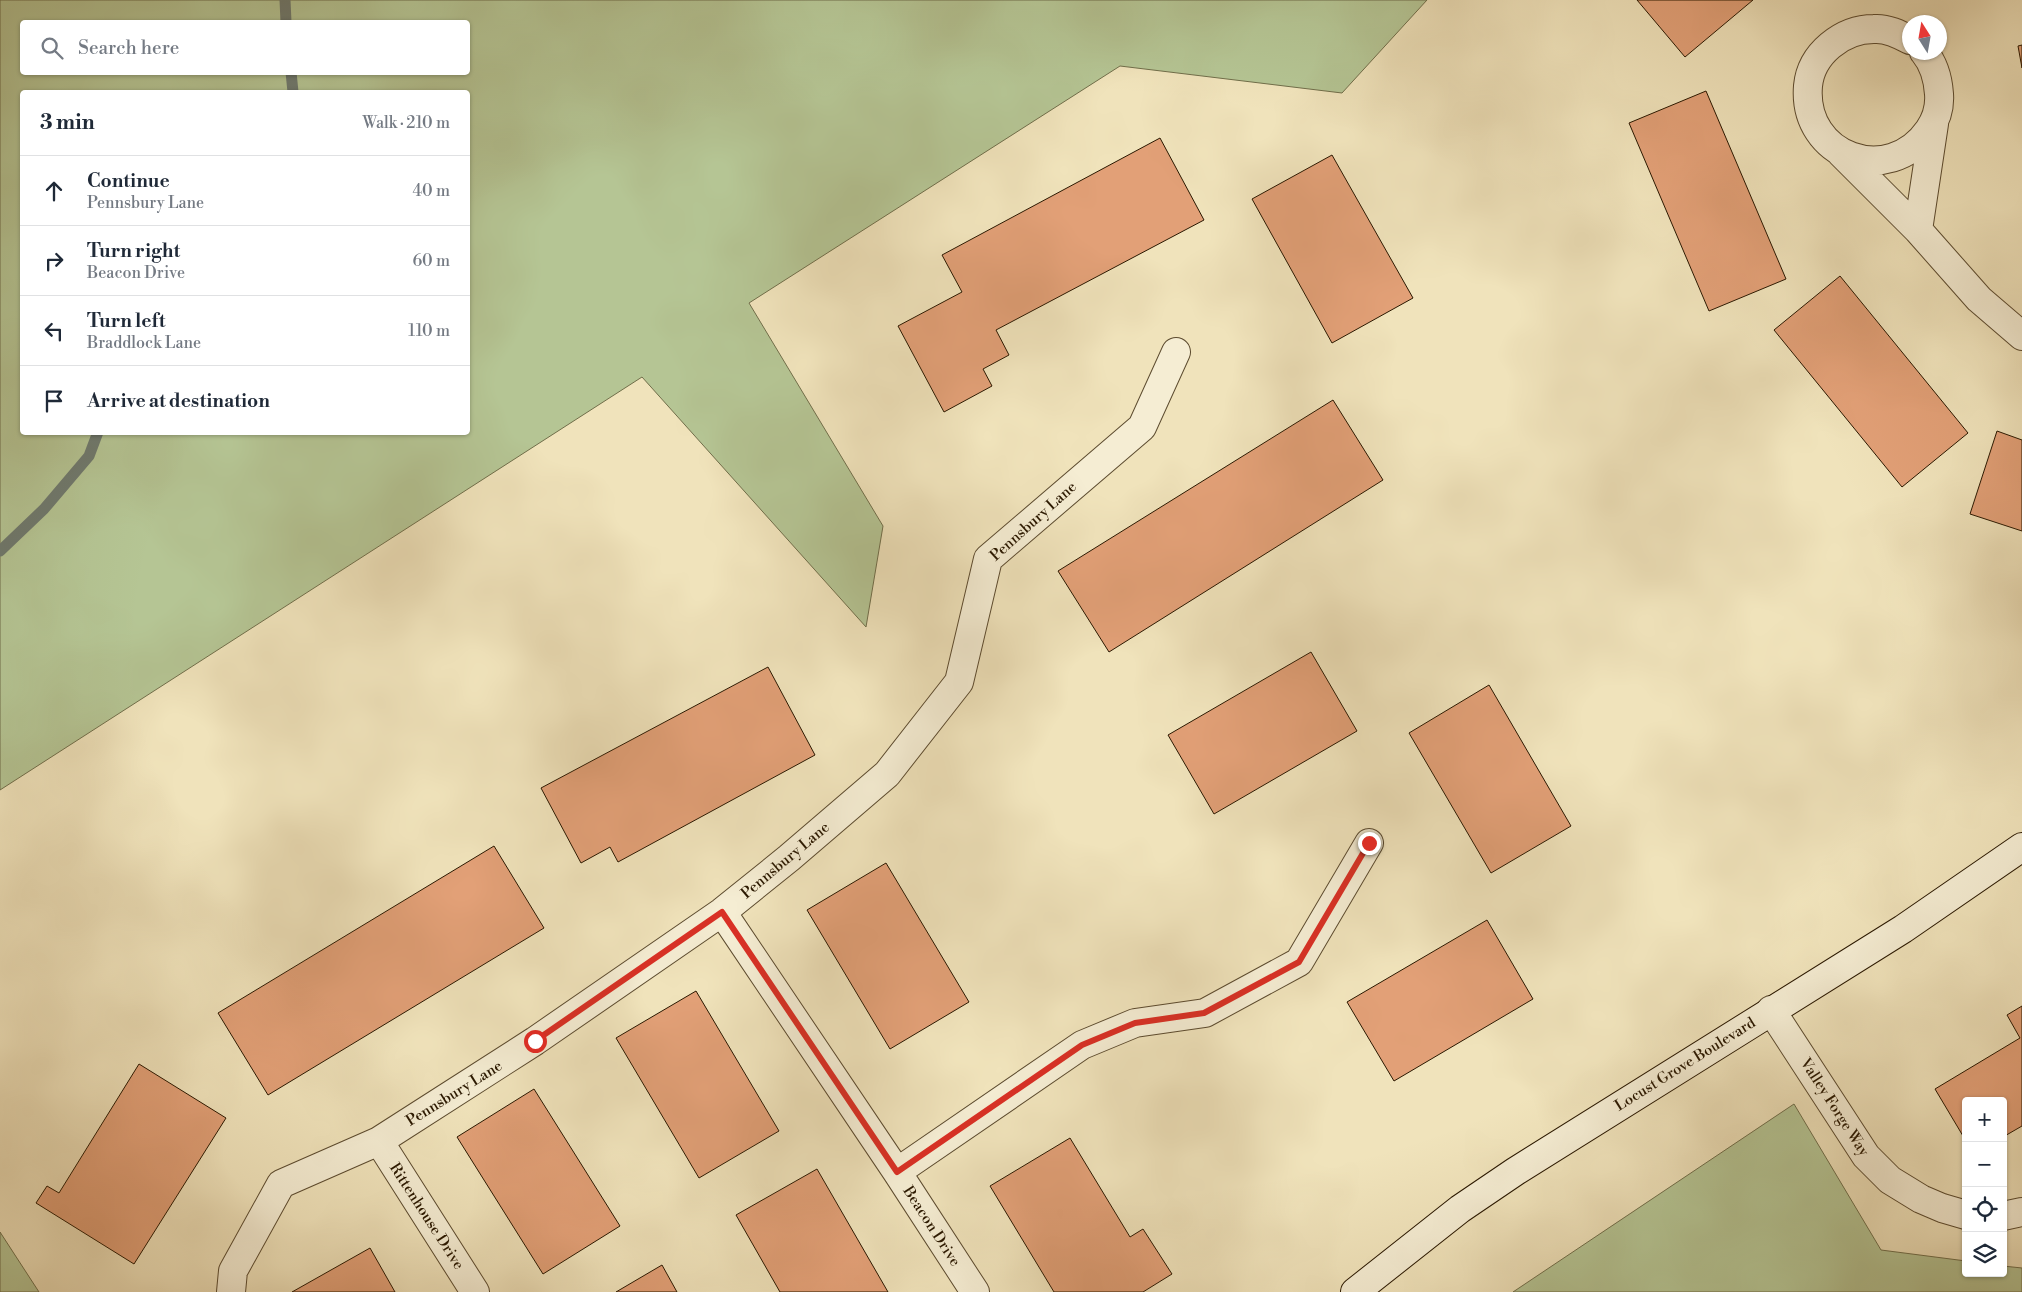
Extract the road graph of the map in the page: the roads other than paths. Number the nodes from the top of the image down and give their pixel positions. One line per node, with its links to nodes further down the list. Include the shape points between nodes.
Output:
1 (1902, 35): 4 (street, via 1874,28 1852,32 1834,42 1818,58 1809,78 1807,100 1812,121 1824,139)
2 (1930, 60): 3 (street, via 1938,80 1940,101)
3 (1934, 122): 4 (street, via 1922,140 1904,153 1884,160 1862,160); 5 (street)
4 (1838, 150): 5 (street)
5 (1918, 230): 6 (street, via 1978,299)
6 (2022, 336)
7 (1176, 352): 10 (street, Pennsbury Lane, via 1142,427 988,559 959,682 887,774)
8 (1369, 843): 13 (street, via 1299,962 1204,1013 1135,1023 1082,1045)
9 (2022, 847): 11 (street, Locust Grove Boulevard, via 1903,929)
10 (722, 912): 12 (street, Pennsbury Lane, via 535,1041); 13 (street, Beacon Drive)
11 (1771, 1010): 15 (street, Valley Forge Way, via 1866,1156 1890,1180 1920,1199); 20 (street, Locust Grove Boulevard, via 1516,1171 1460,1209)
12 (378, 1141): 17 (street, Pennsbury Lane, via 281,1184 233,1271); 18 (street, Rittenhouse Drive)
13 (897, 1172): 19 (street, Beacon Drive)
14 (2022, 1212): 16 (street)
15 (1962, 1213)
16 (2007, 1215)
17 (231, 1292)
18 (475, 1292)
19 (975, 1292)
20 (1355, 1292)

